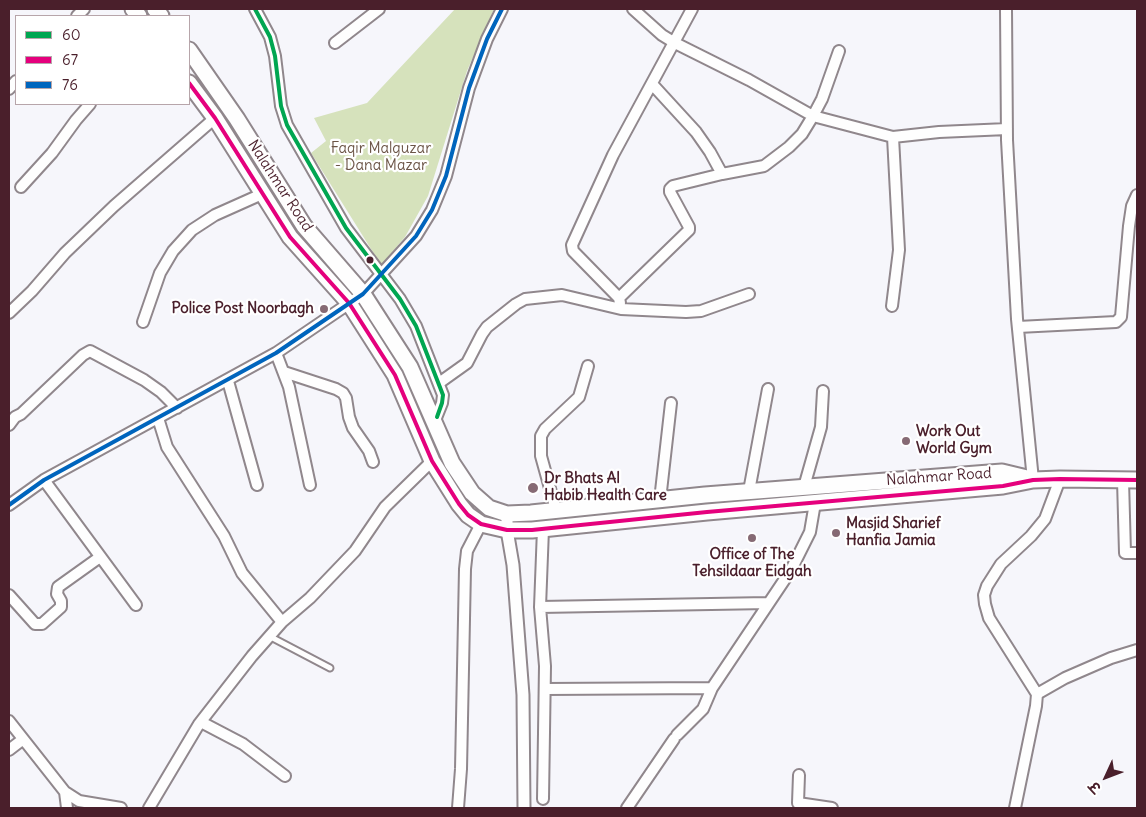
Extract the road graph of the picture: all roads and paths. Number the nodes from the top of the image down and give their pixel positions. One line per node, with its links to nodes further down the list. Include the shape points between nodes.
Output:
1 (254, 9): 22 (street, via 270,37 287,125 346,228)
2 (502, 9): 22 (street, via 487,38 469,88 446,176 432,210 416,236)
3 (633, 9): 8 (street)
4 (692, 9): 8 (street)
5 (1006, 9): 16 (street)
6 (373, 11): 7 (street)
7 (335, 43)
8 (675, 43): 12 (street); 14 (street)
9 (839, 51): 14 (street)
10 (191, 58): 23 (main road, Nalahmar Road, via 236,119 304,226)
11 (190, 84): 15 (main road, Nalahmar Road)
12 (652, 84): 18 (street, via 696,132); 25 (street, via 606,168 572,245 573,251)
13 (89, 105): 19 (street)
14 (814, 116): 17 (street); 18 (street, via 802,134 769,163)
15 (215, 118): 20 (main road, Nalahmar Road); 29 (street, via 114,206)
16 (1007, 129): 17 (street); 31 (street)
17 (893, 137): 27 (street, via 899,250)
18 (722, 174): 25 (street, via 670,189 689,230)
19 (21, 187)
20 (262, 194): 26 (main road, Nalahmar Road, via 290,237); 30 (street, via 192,230 173,251 160,274)
21 (1137, 195): 31 (street, via 1128,226 1121,317 1116,322)
22 (381, 275): 23 (street); 36 (street, via 416,326)
23 (363, 294): 26 (street); 43 (main road, Nalahmar Road, via 410,367)
24 (749, 294): 28 (street, via 701,312)
25 (619, 298): 28 (street)
26 (349, 303): 32 (street); 44 (main road, Nalahmar Road, via 394,375)
27 (892, 306)
28 (621, 309): 36 (street, via 562,295 525,299 487,327 467,363)
29 (9, 313)
30 (143, 322)
31 (1018, 327): 48 (street)
32 (276, 354): 34 (street); 35 (street)
33 (588, 366): 57 (street, via 579,397 541,436 541,456)
34 (284, 372): 45 (street, via 343,393 351,423); 51 (street)
35 (228, 381): 40 (street); 50 (street)
36 (439, 384): 43 (street, via 442,403)
37 (768, 388): 53 (street)
38 (824, 391): 52 (street, via 821,427)
39 (672, 403): 54 (street)
40 (177, 408): 41 (street, via 144,380 90,351 21,414); 42 (street)
41 (11, 418)
42 (158, 418): 47 (street); 68 (street, via 167,447 224,536 242,573)
43 (434, 423): 58 (main road, Nalahmar Road, via 452,463 472,493 489,508)
44 (432, 461): 59 (main road, Nalahmar Road, via 459,504); 68 (street, via 385,506 355,551)
45 (373, 462)
46 (1060, 478): 48 (main road); 49 (main road); 74 (street, via 1045,519 1001,564 984,595 989,618)
47 (44, 480): 56 (street); 63 (street)
48 (1033, 480): 52 (main road, Nalahmar Road, via 1002,472); 55 (main road, Nalahmar Road, via 1003,486)
49 (1130, 480): 62 (street, via 1125,553)
50 (257, 485)
51 (310, 485)
52 (804, 487): 53 (main road, Nalahmar Road)
53 (749, 491): 54 (main road, Nalahmar Road)
54 (660, 500): 57 (main road, Nalahmar Road)
55 (815, 503): 60 (main road, Nalahmar Road); 65 (street, via 810,532 791,570)
56 (9, 504)
57 (556, 510): 58 (main road, Nalahmar Road)
58 (508, 514): 61 (street)
59 (481, 524): 61 (main road, Nalahmar Road); 86 (street, via 467,551 465,570 462,768)
60 (543, 529): 61 (main road, Nalahmar Road); 67 (street)
61 (507, 530): 87 (street, via 523,695)
62 (1137, 553)
63 (100, 556): 64 (street, via 58,587 61,607 42,624 35,624); 66 (street)
64 (9, 595)
65 (768, 603): 67 (street); 72 (street)
66 (136, 604)
67 (540, 608): 73 (street)
68 (282, 622): 69 (street)
69 (269, 636): 71 (lane); 76 (street)
70 (1137, 650): 74 (street, via 1065,678)
71 (330, 668)
72 (712, 688): 73 (street); 88 (street, via 703,709 675,737)
73 (545, 689): 82 (street)
74 (1037, 694): 90 (street)
75 (9, 721): 77 (street)
76 (201, 722): 80 (street, via 243,744); 85 (street)
77 (22, 740): 78 (street); 81 (street)
78 (9, 750)
79 (799, 775): 89 (street, via 798,803)
80 (285, 776)
81 (66, 792): 83 (street); 84 (street, via 79,801)
82 (543, 799)
83 (67, 808)
84 (121, 808)
85 (149, 808)
86 (458, 808)
87 (524, 808)
88 (627, 808)
89 (832, 808)
90 (1015, 808)

